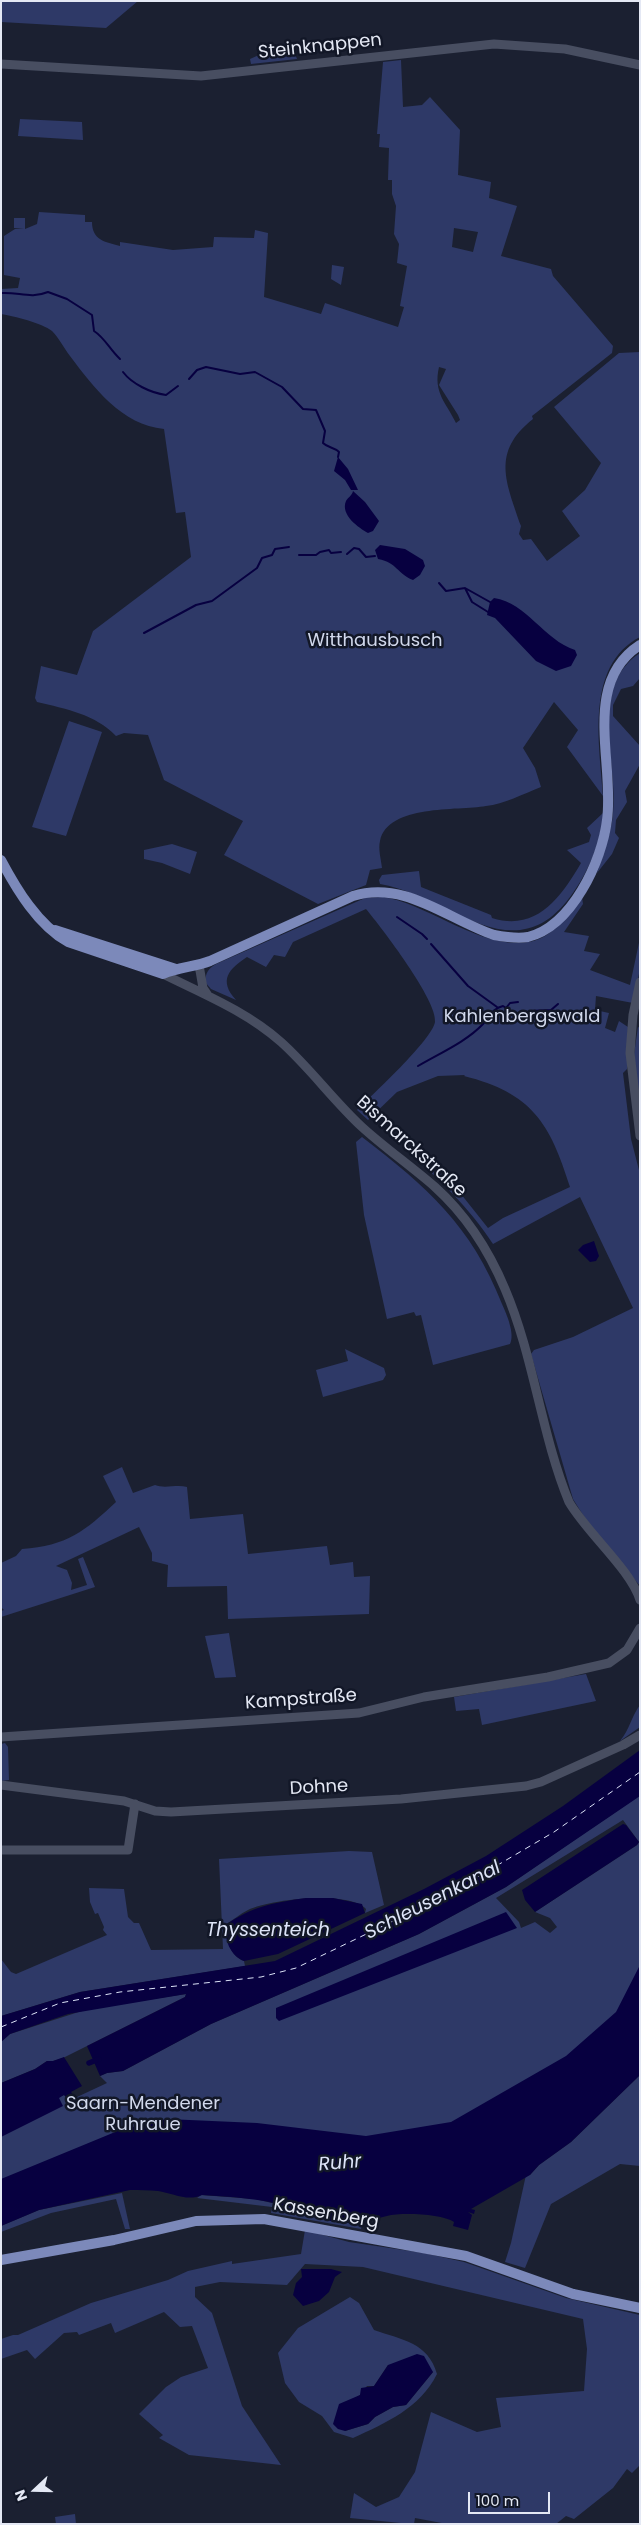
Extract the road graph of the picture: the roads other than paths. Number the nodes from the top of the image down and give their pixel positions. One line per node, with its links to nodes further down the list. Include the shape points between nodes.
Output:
1 (1, 64): 2 (street, Steinknappen, via 201,76 494,44 565,49)
2 (640, 65)
3 (640, 645): 6 (main road, via 624,658 607,696 604,727 608,819 603,842 580,892 552,925 526,937 494,935 400,893 375,891 353,896)
4 (1, 860): 5 (main road, via 23,897)
5 (51, 928): 7 (main road); 8 (main road, via 68,942)
6 (199, 965): 7 (main road); 10 (street, via 203,988)
7 (176, 969): 8 (main road)
8 (163, 974): 10 (street, Bismarckstraße)
9 (640, 982): 11 (street, via 630,1053)
10 (208, 994): 12 (street, Bismarckstraße, via 280,1042 362,1127 436,1188 461,1215 494,1266 513,1311 569,1502 581,1522 633,1584)
11 (640, 1136)
12 (640, 1600)
13 (640, 1628): 15 (street, Kampstraße, via 622,1655 598,1666 503,1685 424,1696 378,1709 341,1715)
14 (640, 1735): 17 (street, Dohne, via 541,1782 516,1787 400,1799 187,1812 155,1811)
15 (1, 1738)
16 (1, 1785): 17 (street, Dohne)
17 (135, 1804): 18 (street, via 128,1850)
18 (1, 1850)
19 (1, 2260): 20 (main road, Kassenberg, via 105,2242 196,2221 264,2219 458,2254 574,2294)
20 (640, 2308)

